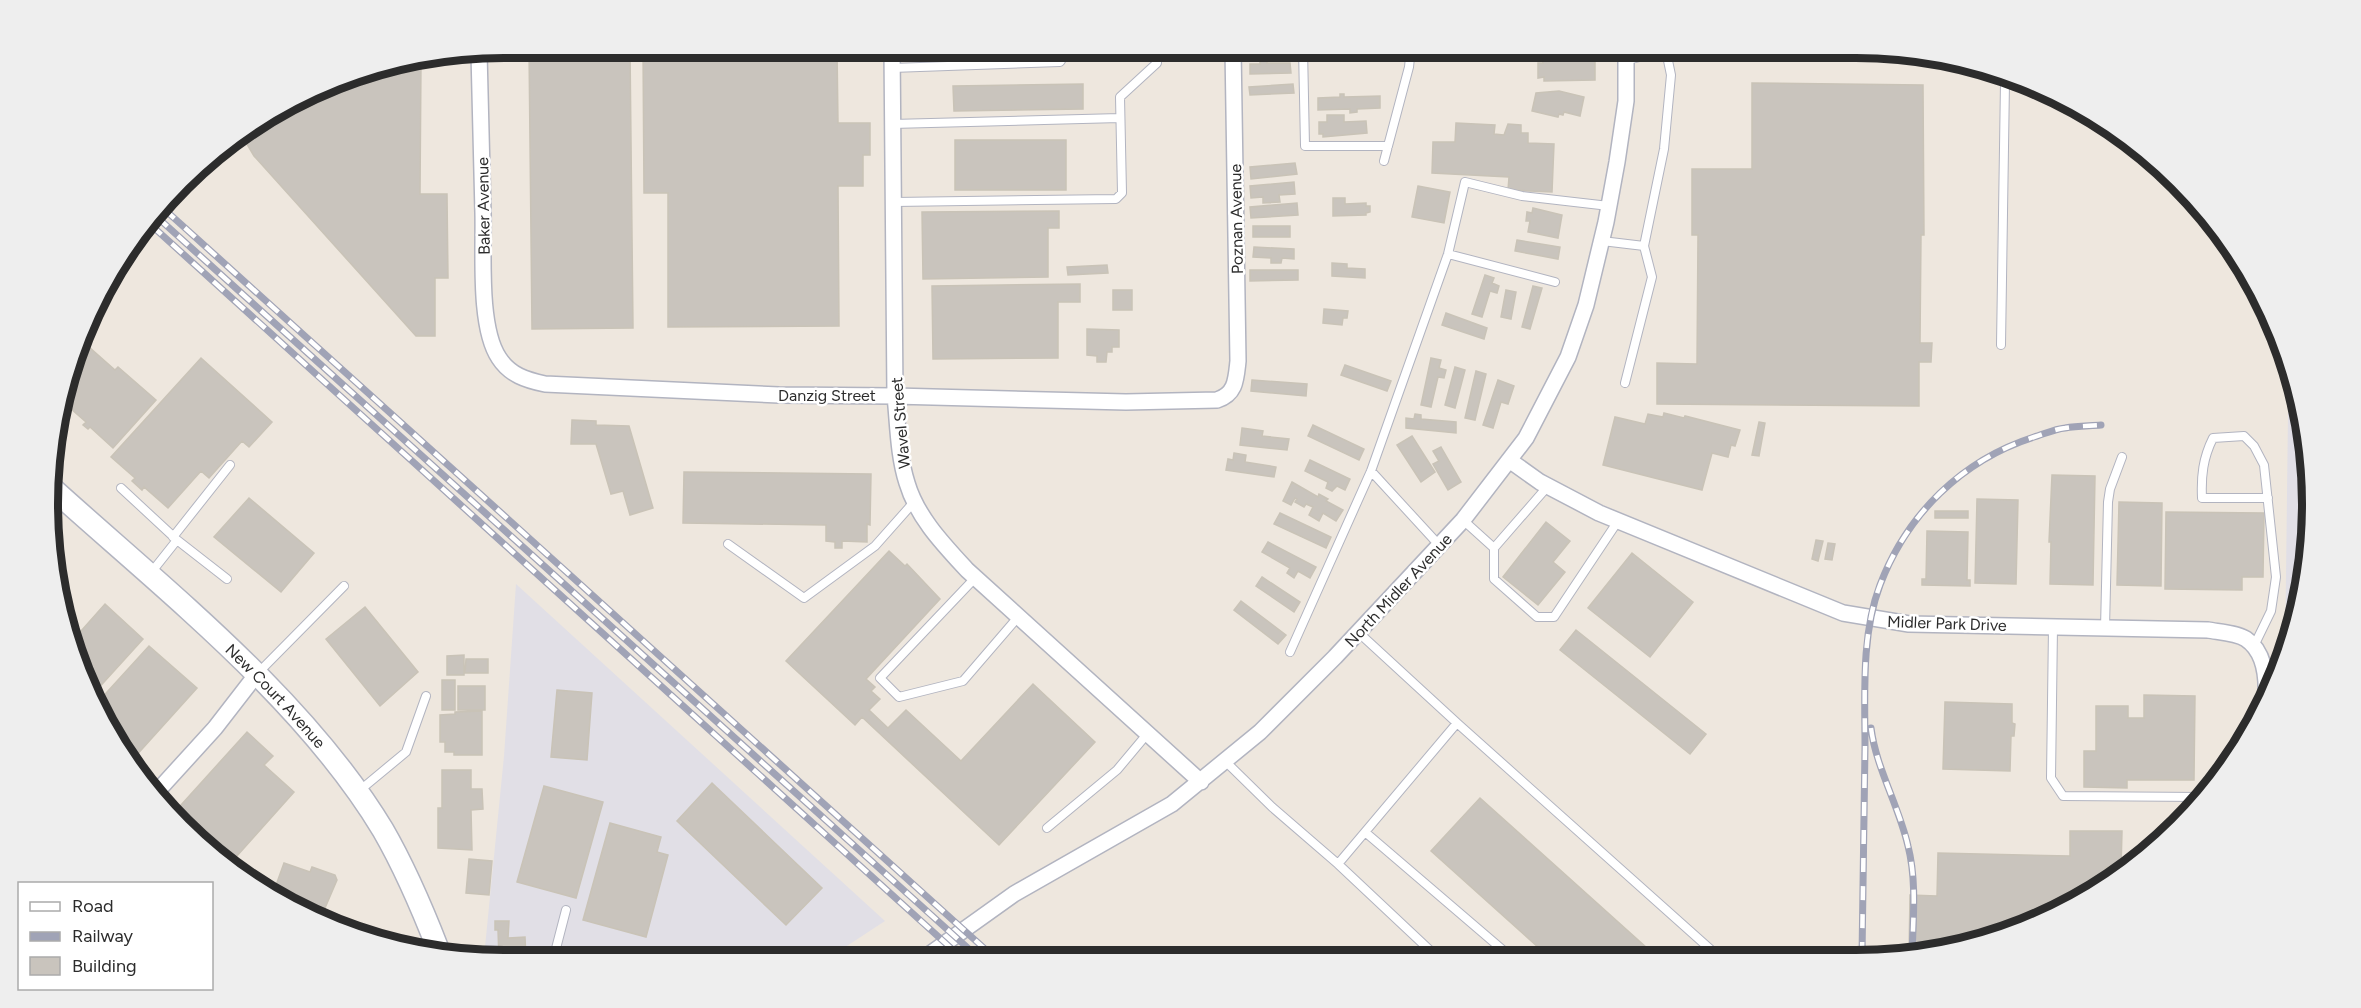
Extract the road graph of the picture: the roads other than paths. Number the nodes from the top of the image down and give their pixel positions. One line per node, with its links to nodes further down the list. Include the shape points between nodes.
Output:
1 (892, 58): 10 (street, Wavel Street)
2 (1063, 58): 10 (lane, via 1060,62)
3 (1157, 58): 12 (lane, via 1157,63 1120,97)
4 (1233, 58): 25 (street, Poznan Avenue, via 1238,361)
5 (1303, 58): 14 (lane, via 1305,146)
6 (1410, 58): 14 (lane)
7 (1626, 58): 17 (street, North Midler Avenue, via 1626,101)
8 (1667, 58): 19 (lane, via 1671,75 1664,149)
9 (479, 59): 23 (street, Baker Avenue, via 485,298 489,339)
10 (892, 68): 13 (street, Wavel Street)
11 (2006, 84): 22 (lane)
12 (1120, 118): 13 (lane); 16 (lane, via 1122,193 1116,200)
13 (892, 124): 16 (street, Wavel Street)
14 (1388, 146): 15 (lane)
15 (1384, 161)
16 (894, 202): 26 (street, Wavel Street)
17 (1609, 206): 18 (street, North Midler Avenue); 20 (lane, via 1522,196 1466,182)
18 (1602, 241): 19 (lane); 28 (street, North Midler Avenue, via 1568,357 1526,438)
19 (1644, 246): 24 (lane, via 1652,278)
20 (1448, 254): 21 (lane); 30 (lane)
21 (1554, 282)
22 (2001, 345)
23 (499, 358): 26 (street, Danzig Street, via 511,372 545,384)
24 (1625, 383)
25 (1232, 390): 26 (street, Danzig Street, via 1217,400 1126,402)
26 (895, 396): 35 (street, Wavel Street, via 899,443)
27 (2122, 458): 48 (lane, via 2108,501)
28 (1509, 460): 31 (street, Midler Park Drive); 36 (street, North Midler Avenue)
29 (230, 465): 38 (lane)
30 (1371, 471): 40 (lane); 51 (lane)
31 (1548, 486): 37 (street, Midler Park Drive); 41 (lane)
32 (121, 488): 38 (lane)
33 (58, 494): 42 (main road, New Court Avenue)
34 (2268, 498): 34 (lane, via 2264,465 2254,446 2244,436 2213,438 2200,475 2202,498); 50 (lane, via 2276,577 2271,611)
35 (914, 502): 39 (lane, via 875,546 804,598); 43 (street, Wavel Street, via 940,542)
36 (1463, 520): 40 (street, North Midler Avenue); 41 (lane)
37 (1618, 520): 41 (lane, via 1554,617 1537,617 1494,579); 47 (street, Midler Park Drive, via 1843,613 1910,624)
38 (175, 538): 42 (lane); 44 (lane)
39 (728, 544)
40 (1440, 545): 49 (street, North Midler Avenue)
41 (1494, 548)
42 (149, 575): 52 (main road, New Court Avenue)
43 (975, 578): 46 (street, Wavel Street); 46 (lane, via 880,678 899,697 963,681)
44 (227, 579)
45 (344, 585): 52 (lane)
46 (1018, 617): 56 (street, Wavel Street)
47 (2052, 627): 48 (street, Midler Park Drive); 61 (lane, via 2051,778 2063,796)
48 (2105, 628): 50 (street, Midler Park Drive, via 2208,630 2245,638)
49 (1358, 632): 55 (lane); 57 (street, North Midler Avenue, via 1260,732)
50 (2254, 646): 53 (street, via 2265,669)
51 (1290, 652)
52 (256, 675): 59 (street); 60 (main road, New Court Avenue, via 293,712)
53 (2265, 682)
54 (426, 696): 60 (lane, via 406,752)
55 (1457, 723): 63 (lane); 71 (lane)
56 (1148, 733): 58 (street, Wavel Street); 62 (lane, via 1118,770)
57 (1225, 761): 58 (street, North Midler Avenue); 64 (lane)
58 (1201, 782): 68 (street, North Midler Avenue, via 1172,804 1014,894)
59 (161, 788)
60 (358, 792): 66 (main road, New Court Avenue, via 414,889)
61 (2194, 796)
62 (1047, 828)
63 (1365, 832): 64 (lane); 70 (lane)
64 (1338, 864): 69 (lane)
65 (566, 910): 67 (lane)
66 (436, 944)
67 (556, 950)
68 (936, 950)
69 (1430, 950)
70 (1503, 950)
71 (1711, 950)

